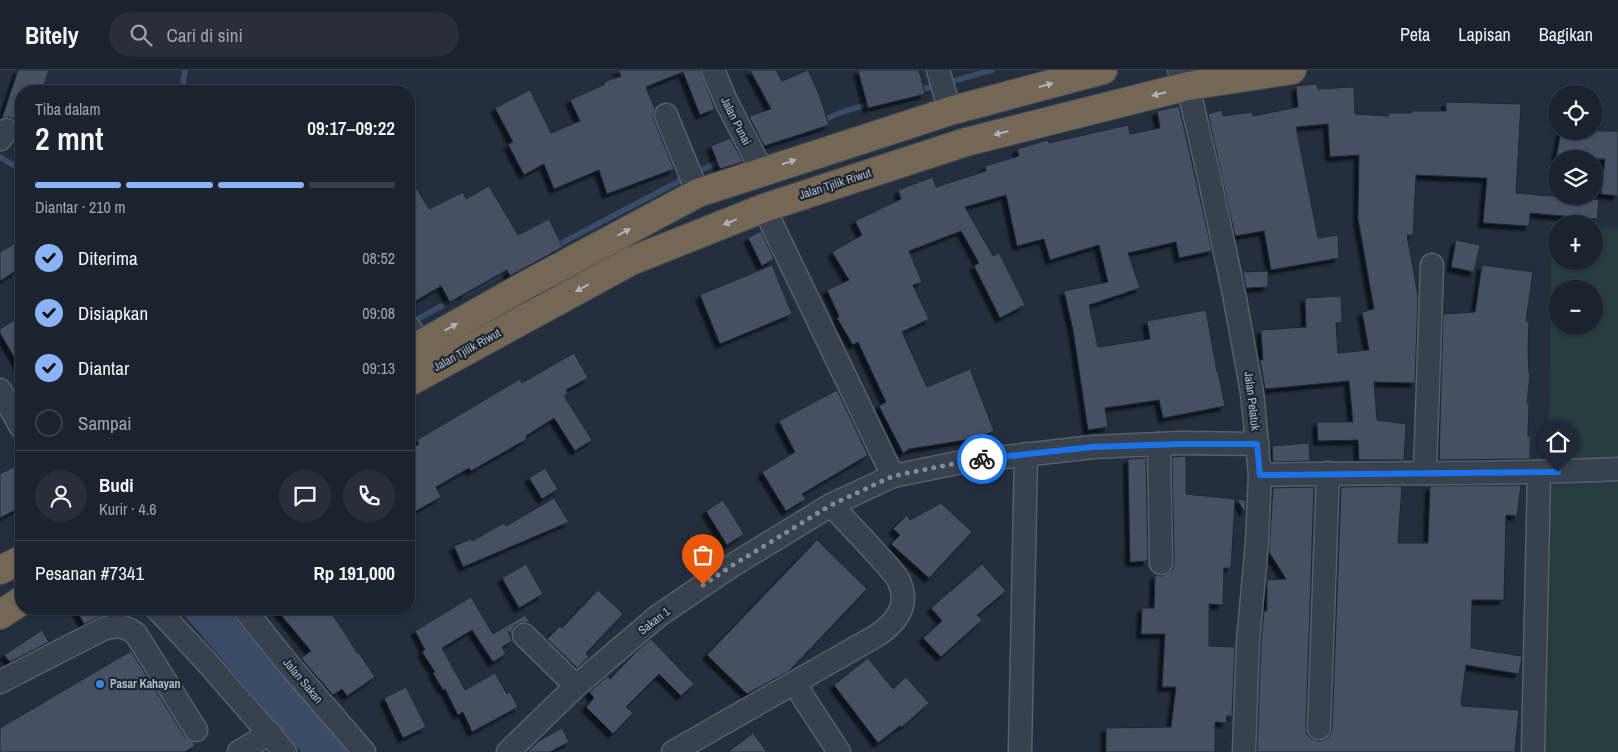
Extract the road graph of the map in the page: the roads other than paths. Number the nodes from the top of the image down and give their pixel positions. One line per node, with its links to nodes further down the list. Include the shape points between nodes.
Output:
1 (714, 70): 8 (street, Jalan Punai)
2 (938, 70): 6 (street)
3 (1103, 70): 6 (highway, one-way to 3)
4 (1292, 70): 5 (highway, Jalan Tjilik Riwut)
5 (1183, 78): 10 (highway, Jalan Tjilik Riwut, one-way to 10, via 966,142); 17 (street, Jalan Pelatuk, via 1210,181 1244,341)
6 (950, 111): 8 (highway, one-way to 6)
7 (666, 115): 9 (street)
8 (762, 171): 9 (highway)
9 (698, 193): 12 (highway, one-way to 9)
10 (764, 208): 13 (highway, Jalan Tjilik Riwut, one-way to 13, via 630,261); 24 (street)
11 (1432, 265): 20 (street)
12 (415, 340)
13 (415, 379)
14 (0, 390): 15 (street)
15 (15, 416)
16 (1159, 444): 17 (street, Sakan 1); 18 (street, Sakan 1); 27 (street)
17 (1257, 444): 23 (street, Jalan Pelatuk)
18 (1026, 454): 24 (street, Sakan 1, via 962,462); 46 (street)
19 (1618, 469): 21 (street)
20 (1425, 473): 21 (street); 22 (street)
21 (1539, 473): 48 (street)
22 (1328, 474): 23 (street); 37 (street)
23 (1260, 475): 47 (street, Jalan Pelatuk)
24 (893, 476): 25 (street, Sakan 1)
25 (831, 505): 35 (street, via 899,581 903,595 901,610 887,630); 36 (street, Sakan 1, via 658,616)
26 (15, 563): 28 (highway)
27 (1161, 563)
28 (0, 570)
29 (15, 605): 30 (highway)
30 (0, 615)
31 (162, 615): 39 (street)
32 (249, 615): 42 (street, Jalan Sakan)
33 (524, 635): 36 (street)
34 (0, 682): 38 (street, via 103,629 118,625 136,634)
35 (794, 683): 44 (street); 45 (street)
36 (576, 686): 43 (street, Sakan 1)
37 (1319, 728)
38 (196, 730)
39 (270, 733): 40 (street); 41 (street)
40 (239, 752)
41 (285, 752)
42 (364, 752)
43 (508, 752)
44 (673, 752)
45 (839, 752)
46 (1020, 752)
47 (1244, 752)
48 (1534, 752)

